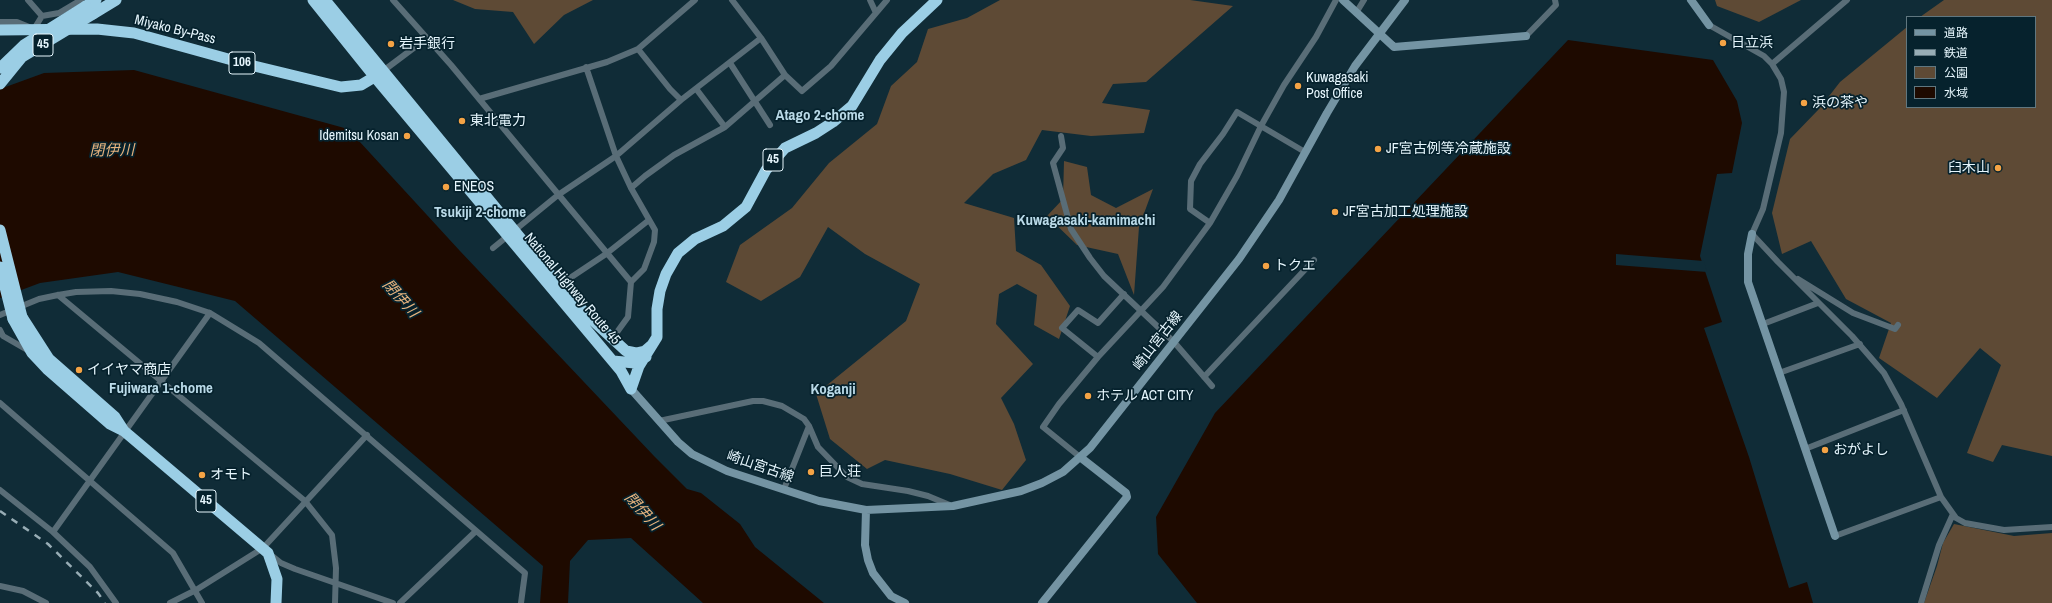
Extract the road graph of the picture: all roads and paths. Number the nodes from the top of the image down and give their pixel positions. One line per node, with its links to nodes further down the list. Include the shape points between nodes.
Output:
1 (28, 0): 21 (street)
2 (116, 0): 18 (highway, 45)
3 (313, 0): 35 (highway, National Highway Route 45)
4 (325, 0): 35 (highway, National Highway Route 45)
5 (393, 0): 28 (street)
6 (695, 0): 30 (street)
7 (732, 0): 29 (street)
8 (870, 0): 19 (street)
9 (887, 0): 19 (street)
10 (937, 0): 77 (highway, 45, via 902,32 880,60 852,106 816,133 785,148 766,170 746,207 723,226 695,238 678,253 660,291 654,343)
11 (1336, 0): 43 (street)
12 (1343, 0): 20 (main road)
13 (1364, 0): 20 (street)
14 (1405, 0): 26 (main road, 崎山宮古線)
15 (1555, 0): 27 (street, via 1556,5)
16 (1691, 0): 23 (main road)
17 (1847, 0): 32 (street)
18 (89, 5): 21 (street); 34 (highway, 45, bridge, via 24,45); 37 (highway, 45, bridge, via 22,57)
19 (876, 13): 36 (street, via 831,66 802,91)
20 (1356, 13): 26 (main road)
21 (42, 16): 24 (street)
22 (0, 22): 24 (street, via 17,22)
23 (1709, 25): 32 (street, via 1764,56)
24 (34, 29): 25 (highway, Miyako By-Pass / 106); 35 (highway, Miyako By-Pass / 106, via 97,29 134,33 342,87 361,85)
25 (0, 30)
26 (1378, 34): 27 (main road, via 1394,47); 46 (main road, 崎山宮古線, via 1338,93)
27 (1526, 36)
28 (427, 38): 35 (street); 39 (street)
29 (761, 38): 31 (street); 36 (street)
30 (638, 49): 33 (street, via 608,62); 40 (street)
31 (730, 63): 38 (street); 41 (street)
32 (1772, 64): 54 (street, via 1781,79 1784,92 1782,126 1763,209)
33 (586, 67): 39 (street); 47 (street)
34 (0, 68)
35 (379, 74): 53 (highway, National Highway Route 45)
36 (784, 75): 41 (street)
37 (0, 84)
38 (697, 90): 40 (street); 44 (street)
39 (479, 99): 49 (street)
40 (682, 100): 47 (street)
41 (756, 102): 42 (street); 44 (street)
42 (770, 125)
43 (1261, 126): 46 (street); 51 (street, via 1237,176); 51 (street, via 1236,112 1191,181 1190,209)
44 (725, 127): 48 (street, via 674,155)
45 (1061, 136): 62 (street, via 1063,148 1053,163 1071,229 1104,276)
46 (1305, 152): 74 (main road, 崎山宮古線, via 1279,200 1239,259)
47 (616, 156): 48 (street); 49 (street)
48 (631, 188): 50 (street)
49 (558, 195): 53 (street); 56 (street)
50 (649, 220): 56 (street); 60 (street, via 655,230 654,242 644,269)
51 (1210, 223): 65 (street, via 1171,276)
52 (0, 230): 69 (highway, 45, bridge)
53 (511, 232): 55 (street); 61 (highway, National Highway Route 45)
54 (1752, 234): 59 (street); 70 (main road, via 1748,254 1748,282)
55 (493, 248)
56 (606, 254): 60 (street); 61 (street)
57 (1314, 260): 81 (street)
58 (0, 267): 69 (highway, 45, bridge)
59 (1790, 274): 64 (street); 71 (street, via 1853,313 1895,329)
60 (630, 282): 73 (street, via 628,317)
61 (556, 288): 68 (highway, National Highway Route 45); 79 (highway, National Highway Route 45)
62 (1124, 294): 65 (street); 78 (street, via 1098,323 1078,310 1062,328)
63 (58, 295): 66 (street, via 111,291 140,294); 67 (street, via 39,299); 82 (street)
64 (1818, 303): 70 (street); 75 (street)
65 (1141, 311): 74 (street); 78 (street)
66 (210, 313): 82 (street); 90 (street, via 259,343)
67 (0, 315)
68 (589, 317): 73 (highway, National Highway Route 45); 79 (highway)
69 (18, 318): 76 (highway, 45); 89 (highway, 45, via 49,359 115,417)
70 (1763, 324): 80 (main road)
71 (1898, 324)
72 (1, 336): 76 (street)
73 (612, 339): 77 (highway, National Highway Route 45, via 626,351)
74 (1174, 342): 81 (street); 92 (main road, 崎山宮古線, via 1090,448)
75 (1860, 344): 80 (street); 86 (street, via 1884,373)
76 (32, 353): 89 (highway, 45, via 110,424)
77 (641, 355): 79 (highway, via 635,363); 84 (highway, 45)
78 (1098, 357): 92 (street, via 1043,427)
79 (621, 365): 84 (highway)
80 (1779, 373): 91 (main road)
81 (1204, 377): 83 (street)
82 (161, 381): 89 (street); 97 (street)
83 (1212, 386)
84 (631, 389): 87 (main road, 崎山宮古線)
85 (0, 403): 93 (street)
86 (1904, 410): 91 (street); 96 (street)
87 (659, 421): 88 (street, via 763,401 796,413); 94 (main road, 崎山宮古線, via 692,454 727,471)
88 (809, 426): 94 (street); 98 (street, via 818,448 838,469 862,484 908,491)
89 (124, 431): 93 (street); 105 (highway, 45)
90 (367, 436): 97 (street); 102 (street)
91 (1805, 449): 104 (main road)
92 (1080, 457): 98 (main road, 崎山宮古線, via 1063,472 1028,488); 119 (main road, via 1128,497)
93 (90, 480): 103 (street); 108 (street, via 173,553)
94 (784, 489): 99 (main road, 崎山宮古線, via 819,501)
95 (0, 490): 103 (street)
96 (1941, 497): 100 (street); 104 (street)
97 (305, 502): 105 (street); 106 (street, via 332,535)
98 (953, 506): 99 (main road, 崎山宮古線)
99 (866, 510): 118 (main road, via 865,545 873,573 892,596)
100 (1953, 514): 101 (street, via 1965,523 2002,529); 120 (street, via 1939,545)
101 (2052, 527)
102 (476, 531): 116 (street); 117 (street, via 525,573)
103 (53, 532): 110 (street, via 90,567)
104 (1835, 536)
105 (265, 550): 106 (street, via 281,563); 108 (street); 113 (highway, via 277,579)
106 (337, 584): 114 (street); 115 (street)
107 (0, 586): 109 (street, via 23,591)
108 (196, 590): 111 (street); 112 (street)
109 (46, 603)
110 (116, 603)
111 (170, 603)
112 (202, 603)
113 (276, 603)
114 (335, 603)
115 (393, 603)
116 (400, 603)
117 (521, 603)
118 (905, 603)
119 (1042, 603)
120 (1921, 603)

